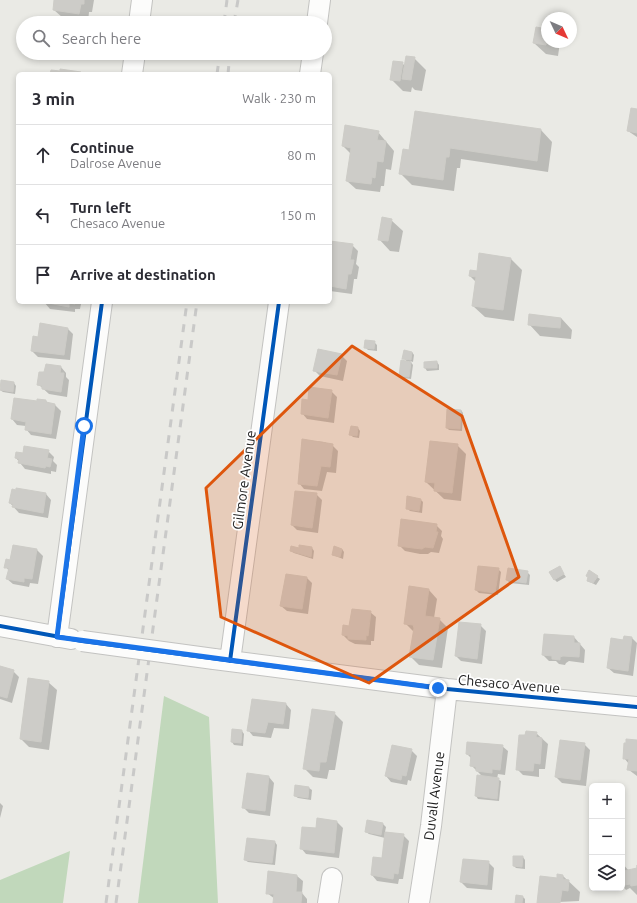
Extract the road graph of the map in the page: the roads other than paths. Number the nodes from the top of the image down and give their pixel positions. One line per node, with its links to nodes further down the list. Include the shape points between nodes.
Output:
1 (142, 0): 3 (street)
2 (320, 0): 4 (street)
3 (140, 16)
4 (318, 16)
5 (134, 60): 7 (street)
6 (312, 60): 8 (street)
7 (132, 72)
8 (310, 72)
9 (102, 304): 12 (street)
10 (279, 304): 13 (street, Gilmore Avenue)
11 (0, 626): 12 (street, Chesaco Avenue)
12 (57, 637): 13 (street, Chesaco Avenue, bridge)
13 (222, 660): 14 (street, Chesaco Avenue)
14 (447, 689): 15 (street, Chesaco Avenue); 18 (street, Duvall Avenue)
15 (637, 707)
16 (332, 878): 17 (street)
17 (328, 903)
18 (419, 903)

